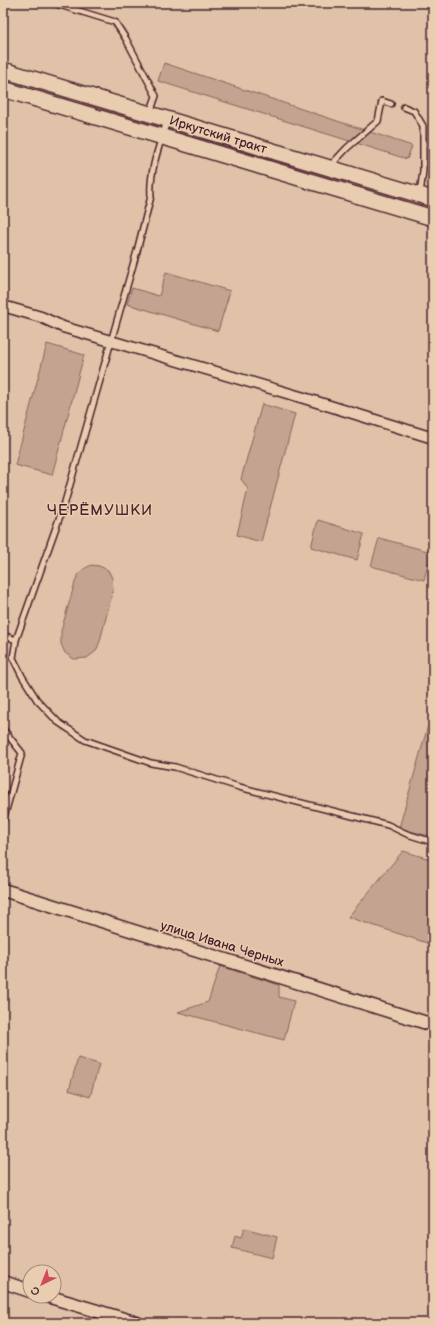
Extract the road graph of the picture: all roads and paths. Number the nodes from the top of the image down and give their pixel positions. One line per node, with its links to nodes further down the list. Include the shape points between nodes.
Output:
1 (53, 3): 6 (lane, via 115,22 156,96)
2 (3, 70): 6 (main road, Иркутский тракт)
3 (3, 89): 8 (main road, Иркутский тракт)
4 (391, 104): 9 (lane, via 382,101 378,121)
5 (404, 107): 10 (lane, via 414,111 423,126)
6 (149, 114): 7 (main road, Иркутский тракт)
7 (168, 120): 8 (lane); 9 (main road, Иркутский тракт)
8 (162, 137): 11 (main road, Иркутский тракт); 13 (lane, via 152,174 151,196)
9 (328, 168): 10 (main road, Иркутский тракт)
10 (426, 197)
11 (433, 218)
12 (3, 306): 13 (street)
13 (111, 341): 14 (street); 16 (lane, via 65,502)
14 (433, 438)
15 (3, 636): 16 (lane)
16 (16, 640): 19 (lane, via 13,658 37,700 58,722 85,740 151,763 175,767 239,787 388,824 407,834)
17 (3, 729): 18 (lane, via 22,753)
18 (3, 821)
19 (433, 842)
20 (3, 890): 21 (street, улица Ивана Черных)
21 (433, 1025)
22 (3, 1282): 23 (street)
23 (22, 1288)
24 (62, 1300): 25 (street)
25 (137, 1323)

